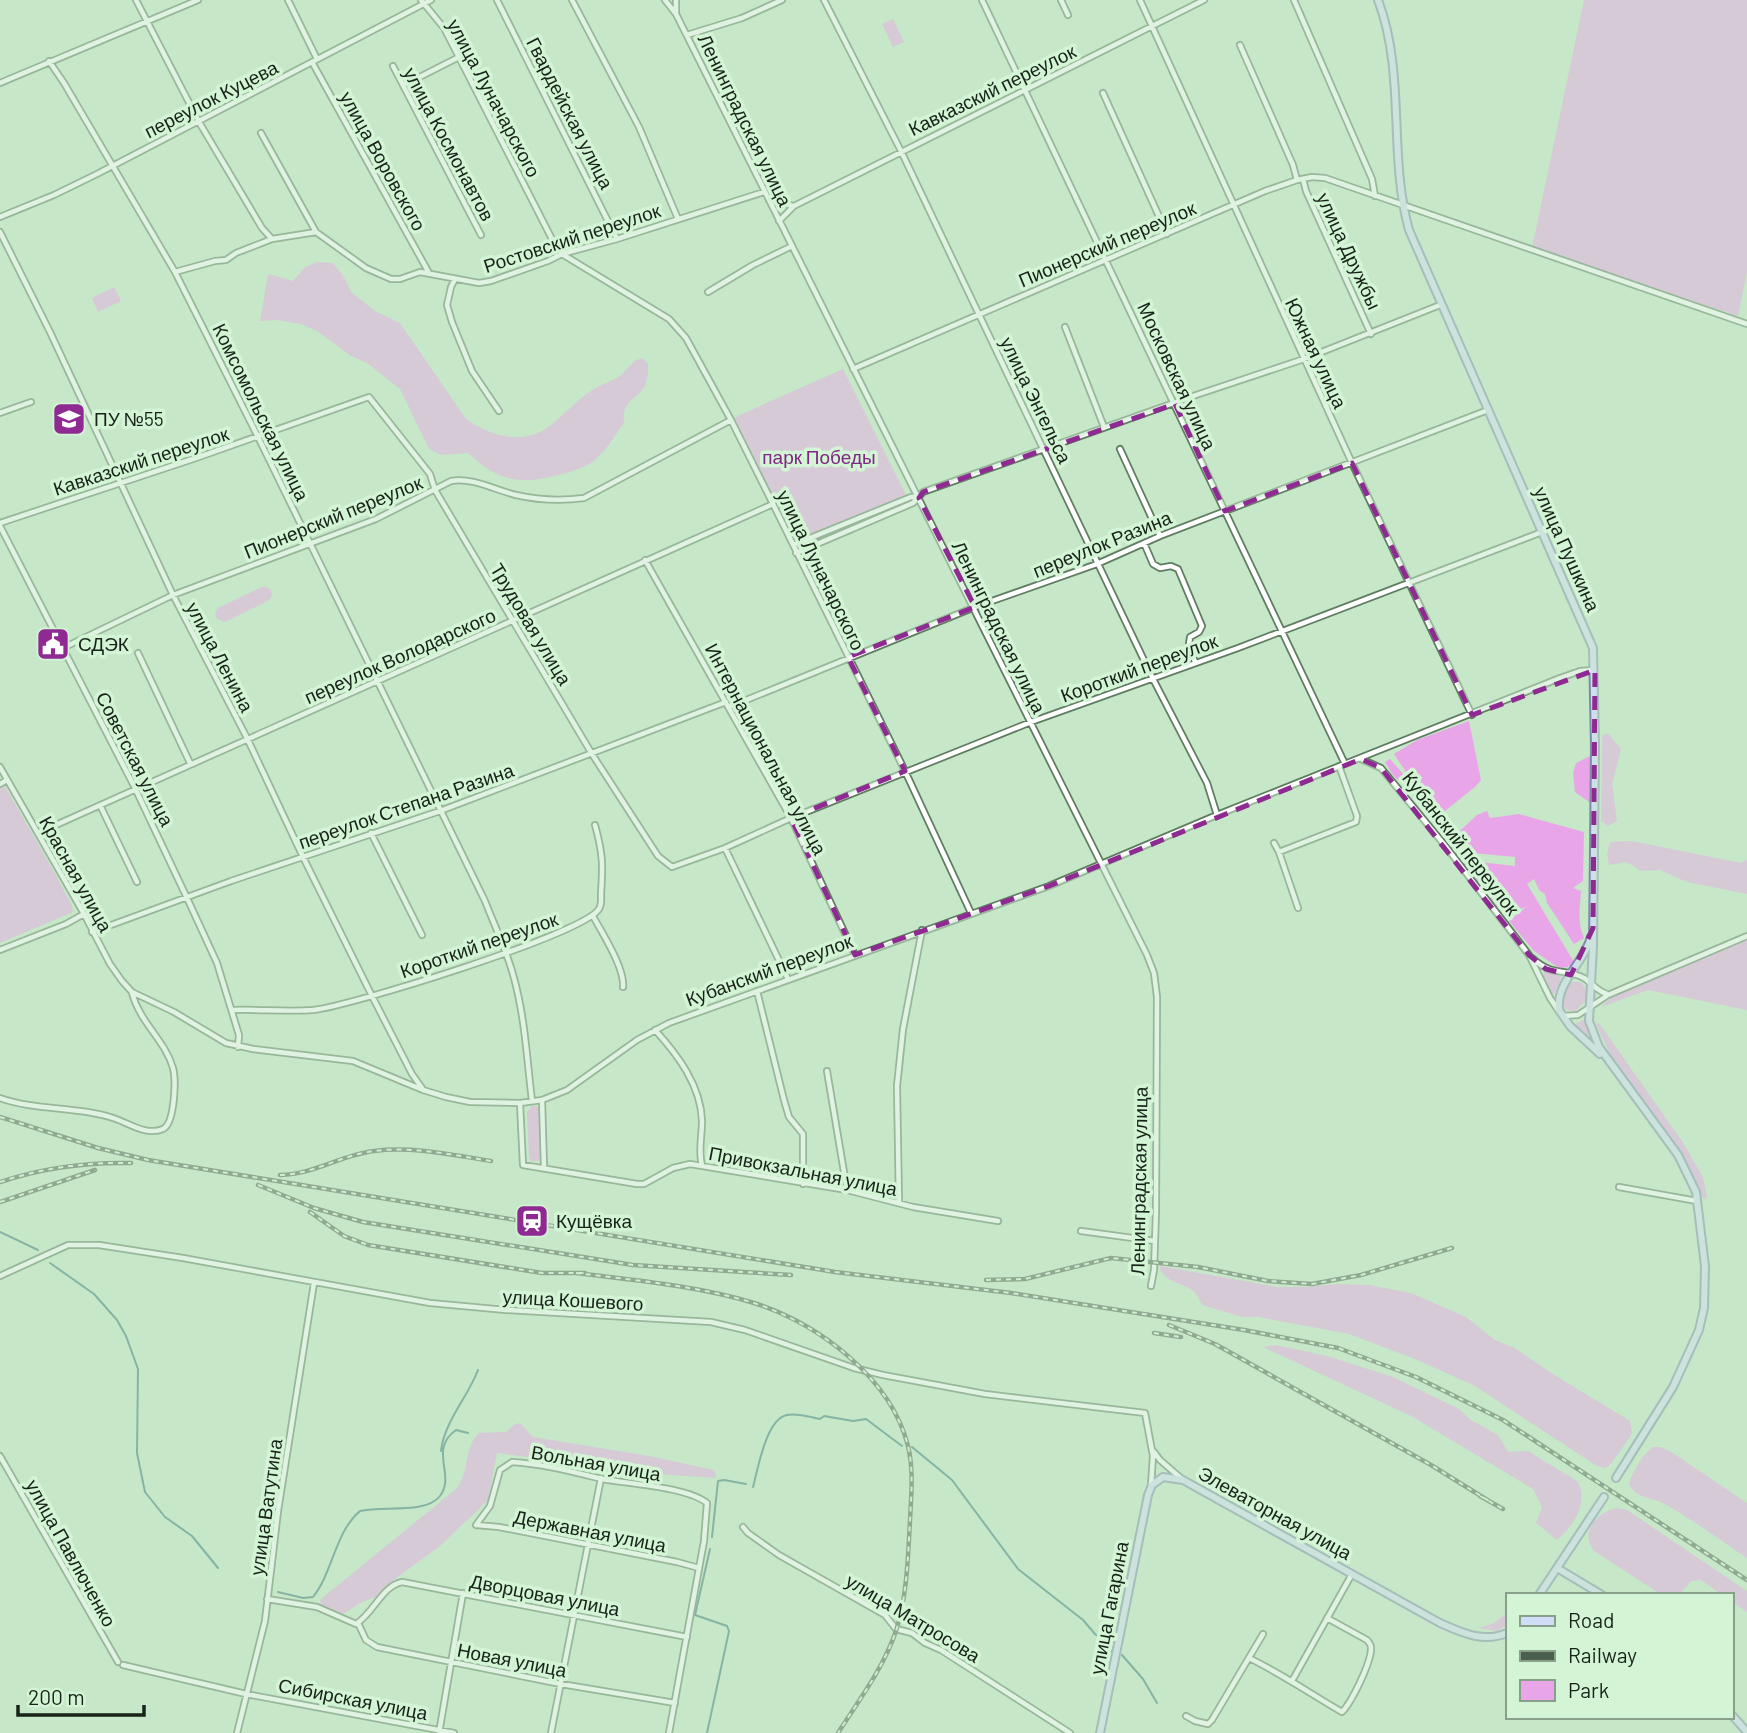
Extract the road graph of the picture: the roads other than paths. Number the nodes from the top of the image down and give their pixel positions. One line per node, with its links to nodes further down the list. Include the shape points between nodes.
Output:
1 (136, 0): 20 (street)
2 (198, 0): 20 (street)
3 (288, 0): 26 (street, улица Воровского)
4 (431, 0): 17 (street, переулок Куцева)
5 (497, 0): 51 (street, Гвардейская улица)
6 (572, 0): 44 (street, via 639,127)
7 (665, 0): 18 (street, Ленинградская улица)
8 (676, 0): 18 (street, Ленинградская улица)
9 (782, 0): 22 (street)
10 (824, 0): 34 (street, улица Энгельса)
11 (982, 0): 30 (street, Московская улица)
12 (1061, 0): 19 (street)
13 (1140, 0): 21 (street, Южная улица)
14 (1203, 0): 21 (street, Кавказский переулок)
15 (1294, 0): 38 (street)
16 (1378, 0): 41 (main road, улица Пушкина, via 1392,49)
17 (423, 2): 24 (street, улица Луначарского); 26 (street, переулок Куцева)
18 (676, 14): 22 (street, Ленинградская улица)
19 (1068, 15)
20 (148, 21): 25 (street); 32 (street)
21 (1152, 26): 30 (street, Кавказский переулок); 40 (street, Южная улица)
22 (687, 35): 37 (street, Ленинградская улица)
23 (1240, 45): 36 (street, улица Дружбы)
24 (459, 57): 29 (street); 53 (street, улица Луначарского)
25 (49, 61): 28 (street); 35 (street, Комсомольская улица)
26 (315, 61): 32 (street, переулок Куцева); 56 (street, улица Воровского)
27 (393, 66): 29 (street, улица Космонавтов)
28 (0, 83)
29 (404, 85): 48 (street, улица Космонавтов)
30 (1026, 88): 34 (street, Кавказский переулок); 54 (street, Московская улица)
31 (1103, 93): 49 (street)
32 (198, 120): 35 (street, переулок Куцева); 50 (street)
33 (261, 133): 47 (street, Ростовский переулок)
34 (901, 151): 42 (street, Кавказский переулок); 60 (street, улица Энгельса)
35 (113, 165): 43 (street, переулок Куцева); 55 (street, Комсомольская улица)
36 (1300, 179): 38 (street, Пионерский переулок, via 1325,178); 40 (street, Пионерский переулок); 63 (street, улица Дружбы)
37 (764, 192): 39 (street, Ленинградская улица); 44 (street, Ростовский переулок)
38 (1375, 197): 41 (street)
39 (769, 200): 42 (street); 45 (street, Ленинградская улица)
40 (1233, 205): 49 (street, Пионерский переулок); 64 (street, Южная улица)
41 (1404, 205): 59 (main road, улица Пушкина, via 1409,230); 61 (street)
42 (794, 206): 45 (street, Кавказский переулок)
43 (0, 217)
44 (678, 219): 51 (street, Ростовский переулок)
45 (779, 221): 52 (street, Ленинградская улица)
46 (0, 232): 78 (street, улица Ленина)
47 (316, 232): 50 (street); 56 (street, Ростовский переулок, via 366,268 391,279)
48 (481, 234)
49 (1167, 234): 54 (street, Пионерский переулок)
50 (272, 239): 55 (street, via 226,260)
51 (617, 239): 53 (street, Ростовский переулок)
52 (792, 246): 58 (street); 65 (street, Ленинградская улица)
53 (562, 254): 57 (street, Ростовский переулок, via 491,281); 72 (street, улица Луначарского, via 669,320 687,338)
54 (1107, 259): 60 (street, Пионерский переулок); 68 (street, Московская улица)
55 (175, 272): 74 (street, Комсомольская улица)
56 (429, 274): 57 (street, Ростовский переулок)
57 (455, 279): 70 (street, via 447,305 452,321 472,371)
58 (708, 292)
59 (1440, 305): 63 (street); 69 (main road, улица Пушкина)
60 (978, 314): 65 (street, Пионерский переулок); 75 (street, улица Энгельса)
61 (1747, 324)
62 (1065, 327): 73 (street)
63 (1371, 334): 64 (street)
64 (1304, 359): 68 (street); 77 (street, Южная улица)
65 (853, 369): 80 (street, Ленинградская улица)
66 (369, 397): 74 (street, Кавказский переулок); 79 (street, Трудовая улица, via 430,474)
67 (32, 402): 71 (street)
68 (1175, 404): 73 (street); 82 (street, Московская улица)
69 (1488, 410): 77 (street, переулок Разина); 84 (main road, улица Пушкина)
70 (499, 411)
71 (0, 413)
72 (731, 420): 79 (street, Пионерский переулок, via 584,498 517,495 461,479); 81 (street, улица Луначарского)
73 (1104, 427): 75 (street)
74 (258, 436): 78 (street, Кавказский переулок); 87 (street, Комсомольская улица)
75 (1045, 449): 80 (street, via 923,492); 91 (street, улица Энгельса)
76 (1120, 449): 85 (street)
77 (1352, 463): 82 (street, переулок Разина); 92 (street, Южная улица)
78 (120, 482): 83 (street, Кавказский переулок); 93 (street, улица Ленина)
79 (435, 491): 87 (street, Пионерский переулок); 95 (street, Трудовая улица)
80 (919, 498): 88 (street, via 911,497); 89 (street); 94 (street, Ленинградская улица)
81 (773, 504): 88 (street, улица Луначарского); 90 (street, переулок Володарского)
82 (1225, 511): 85 (street, переулок Разина); 96 (street, Московская улица)
83 (0, 524): 97 (street, Советская улица)
84 (1543, 532): 92 (street, Короткий переулок); 101 (main road, улица Пушкина, via 1589,638)
85 (1160, 536): 86 (street, переулок Разина)
86 (1144, 542): 91 (street, переулок Разина); 100 (street, via 1153,564 1178,569 1202,626 1190,637)
87 (311, 545): 93 (street, Пионерский переулок); 103 (street, Комсомольская улица)
88 (793, 545): 89 (street, улица Луначарского)
89 (796, 552): 99 (street, улица Луначарского)
90 (645, 560): 95 (street, переулок Володарского); 104 (street, Интернациональная улица)
91 (1097, 564): 94 (street, переулок Разина); 102 (street, улица Энгельса)
92 (1409, 582): 96 (street, Короткий переулок); 105 (street, Южная улица)
93 (173, 595): 97 (street, Пионерский переулок); 107 (street, улица Ленина)
94 (975, 607): 99 (street, переулок Разина); 106 (street, Ленинградская улица)
95 (512, 621): 103 (street, переулок Володарского); 108 (street, Трудовая улица)
96 (1282, 630): 100 (street, Короткий переулок); 111 (street, Московская улица)
97 (63, 648): 117 (street, Советская улица)
98 (138, 653): 110 (street)
99 (849, 657): 104 (street, переулок Разина); 114 (street, улица Луначарского)
100 (1195, 662): 102 (street, Короткий переулок)
101 (1595, 670): 105 (street, Кубанский переулок, via 1576,672); 137 (main road, улица Пушкина)
102 (1152, 677): 106 (street, Короткий переулок); 120 (street, улица Энгельса, via 1207,783)
103 (377, 683): 107 (street, переулок Володарского); 119 (street, Комсомольская улица)
104 (727, 704): 108 (street, переулок Степана Разина); 121 (street, Интернациональная улица)
105 (1472, 715): 109 (street, Кубанский переулок)
106 (1031, 722): 114 (street, Короткий переулок); 129 (street, Ленинградская улица)
107 (247, 738): 110 (street, переулок Володарского); 128 (street, улица Ленина)
108 (592, 754): 119 (street, переулок Степана Разина); 130 (street, Трудовая улица)
109 (1361, 759): 111 (street, Кубанский переулок); 145 (street, Кубанский переулок, via 1381,768)
110 (190, 763): 117 (street, переулок Володарского)
111 (1345, 764): 112 (street, Кубанский переулок)
112 (1339, 766): 120 (street, Кубанский переулок); 127 (street, via 1356,822)
113 (0, 767): 115 (street, Красная улица)
114 (905, 771): 121 (street, Короткий переулок); 134 (street, улица Луначарского)
115 (7, 780): 116 (street); 123 (street, Красная улица)
116 (0, 784)
117 (135, 788): 118 (street, переулок Володарского); 132 (street, Советская улица)
118 (100, 805): 123 (street, переулок Володарского); 131 (street)
119 (440, 811): 124 (street, переулок Степана Разина); 143 (street, Комсомольская улица)
120 (1217, 815): 129 (street, Кубанский переулок)
121 (791, 818): 126 (street, Короткий переулок); 144 (street, Интернациональная улица)
122 (595, 825): 136 (street, via 604,869 600,908)
123 (38, 833): 135 (street, Красная улица)
124 (371, 834): 128 (street, переулок Степана Разина); 140 (street)
125 (1274, 843): 127 (street)
126 (725, 848): 130 (street, Короткий переулок); 147 (street)
127 (1279, 852): 133 (street)
128 (303, 857): 132 (street, переулок Степана Разина); 153 (street, улица Ленина)
129 (1100, 865): 134 (street, Кубанский переулок); 176 (street, Ленинградская улица, via 1154,973)
130 (669, 866)
131 (137, 882)
132 (187, 898): 139 (street, переулок Степана Разина); 155 (street, Советская улица, via 217,963)
133 (1298, 908)
134 (971, 913): 138 (street, Кубанский переулок)
135 (84, 914): 139 (street, Красная улица); 142 (street)
136 (593, 916): 143 (street, Короткий переулок); 149 (street, via 623,977)
137 (1593, 928): 146 (main road, улица Пушкина); 148 (main road, улица Пушкина)
138 (922, 930): 144 (street, Кубанский переулок); 173 (street, via 897,1086)
139 (92, 932): 151 (street, Красная улица)
140 (422, 935)
141 (1747, 936): 152 (street)
142 (0, 950)
143 (506, 952): 153 (street, Короткий переулок); 165 (street, Комсомольская улица, via 523,1018)
144 (855, 955): 147 (street, Кубанский переулок)
145 (1529, 955): 146 (street, Кубанский переулок, via 1546,969); 156 (street, Кубанский переулок)
146 (1571, 975): 148 (street); 156 (main road, улица Пушкина, via 1561,989)
147 (788, 979): 150 (street, Кубанский переулок)
148 (1590, 984): 152 (street); 154 (main road, улица Пушкина)
149 (623, 987)
150 (757, 991): 157 (street, Кубанский переулок); 169 (street, via 783,1100 803,1134)
151 (132, 992): 158 (street, Красная улица); 163 (street, Красная улица, via 142,1020 173,1067 172,1117 167,1126 144,1130 93,1113)
152 (1608, 995): 154 (street)
153 (372, 996): 155 (street, via 314,1010); 162 (street, улица Ленина)
154 (1589, 1007): 156 (street, via 1578,1016); 160 (main road, Кубанский переулок, via 1591,1030)
155 (232, 1010): 159 (street, Советская улица)
156 (1560, 1013): 160 (main road, Кубанский переулок)
157 (656, 1030): 164 (street, Кубанский переулок, via 586,1079); 167 (street, via 697,1094)
158 (210, 1035): 159 (street, Кубанский переулок)
159 (238, 1047): 162 (street, Кубанский переулок, via 353,1061)
160 (1609, 1061): 172 (main road, Кубанский переулок, via 1678,1155)
161 (827, 1071): 171 (street)
162 (423, 1090): 166 (street, Кубанский переулок, via 470,1102)
163 (0, 1098)
164 (542, 1100): 165 (street, Кубанский переулок); 168 (street)
165 (532, 1101): 166 (street, Кубанский переулок)
166 (520, 1103): 168 (street, Привокзальная улица, via 523,1165)
167 (702, 1165): 168 (street, Привокзальная улица, via 682,1165 644,1184); 169 (street, Привокзальная улица)
168 (544, 1168)
169 (803, 1184): 171 (street, Привокзальная улица)
170 (1619, 1187): 172 (street)
171 (847, 1190): 173 (street, Привокзальная улица)
172 (1697, 1201): 184 (main road, Кубанский переулок, via 1705,1274 1699,1330 1673,1387)
173 (899, 1203): 174 (street, Привокзальная улица)
174 (998, 1221)
175 (1081, 1230): 176 (street)
176 (1155, 1241): 179 (street, Ленинградская улица)
177 (0, 1276): 178 (street, улица Кошевого, via 60,1248 85,1244)
178 (314, 1283): 180 (street, улица Кошевого, via 476,1308 711,1322 883,1375 985,1394); 197 (street, улица Ватутина)
179 (1151, 1286)
180 (1145, 1413): 181 (street, улица Гагарина)
181 (1152, 1449): 185 (street, Элеваторная улица); 186 (street, улица Гагарина)
182 (0, 1456): 208 (street, улица Павлюченко, via 121,1664)
183 (601, 1478): 188 (street, Вольная улица, via 566,1469 508,1464 498,1474 491,1506); 190 (street); 191 (street, Вольная улица, via 674,1491 707,1503)
184 (1616, 1478)
185 (1183, 1480): 186 (main road, Элеваторная улица, via 1163,1477); 193 (main road, Элеваторная улица)
186 (1150, 1489): 219 (main road, улица Гагарина)
187 (1604, 1497): 192 (main road)
188 (475, 1525): 190 (street, Державная улица)
189 (743, 1527): 218 (street, улица Матросова, via 779,1555 885,1615 897,1629 917,1635)
190 (588, 1545): 191 (street, Державная улица); 198 (street)
191 (699, 1568): 203 (street)
192 (1557, 1568): 195 (main road); 196 (main road)
193 (1352, 1574): 199 (street, Элеваторная улица); 202 (main road, Элеваторная улица, via 1459,1631 1480,1638)
194 (464, 1593): 198 (street, Дворцовая улица); 200 (street, Дворцовая улица, via 397,1583); 205 (street)
195 (1540, 1593)
196 (1599, 1593)
197 (267, 1598): 200 (street, via 317,1607); 208 (street, улица Ватутина)
198 (575, 1615): 203 (street, Дворцовая улица); 207 (street)
199 (1327, 1618): 206 (street, Элеваторная улица); 206 (street, via 1371,1646 1347,1707 1342,1712)
200 (358, 1623): 205 (street, Новая улица, via 370,1645)
201 (1263, 1634): 204 (street)
202 (1506, 1634)
203 (687, 1637): 209 (street)
204 (1249, 1658): 206 (street); 210 (street, via 1208,1724)
205 (451, 1662): 207 (street, Новая улица); 212 (street)
206 (1292, 1681)
207 (561, 1684): 209 (street, Новая улица); 216 (street)
208 (247, 1694): 212 (street, Сибирская улица); 214 (street, улица Ватутина)
209 (675, 1703): 217 (street)
210 (1186, 1716)
211 (1733, 1716): 213 (main road)
212 (440, 1732): 215 (street, Сибирская улица)
213 (1747, 1732)
214 (237, 1733)
215 (454, 1733)
216 (551, 1733)
217 (669, 1733)
218 (1070, 1733)
219 (1100, 1733)

